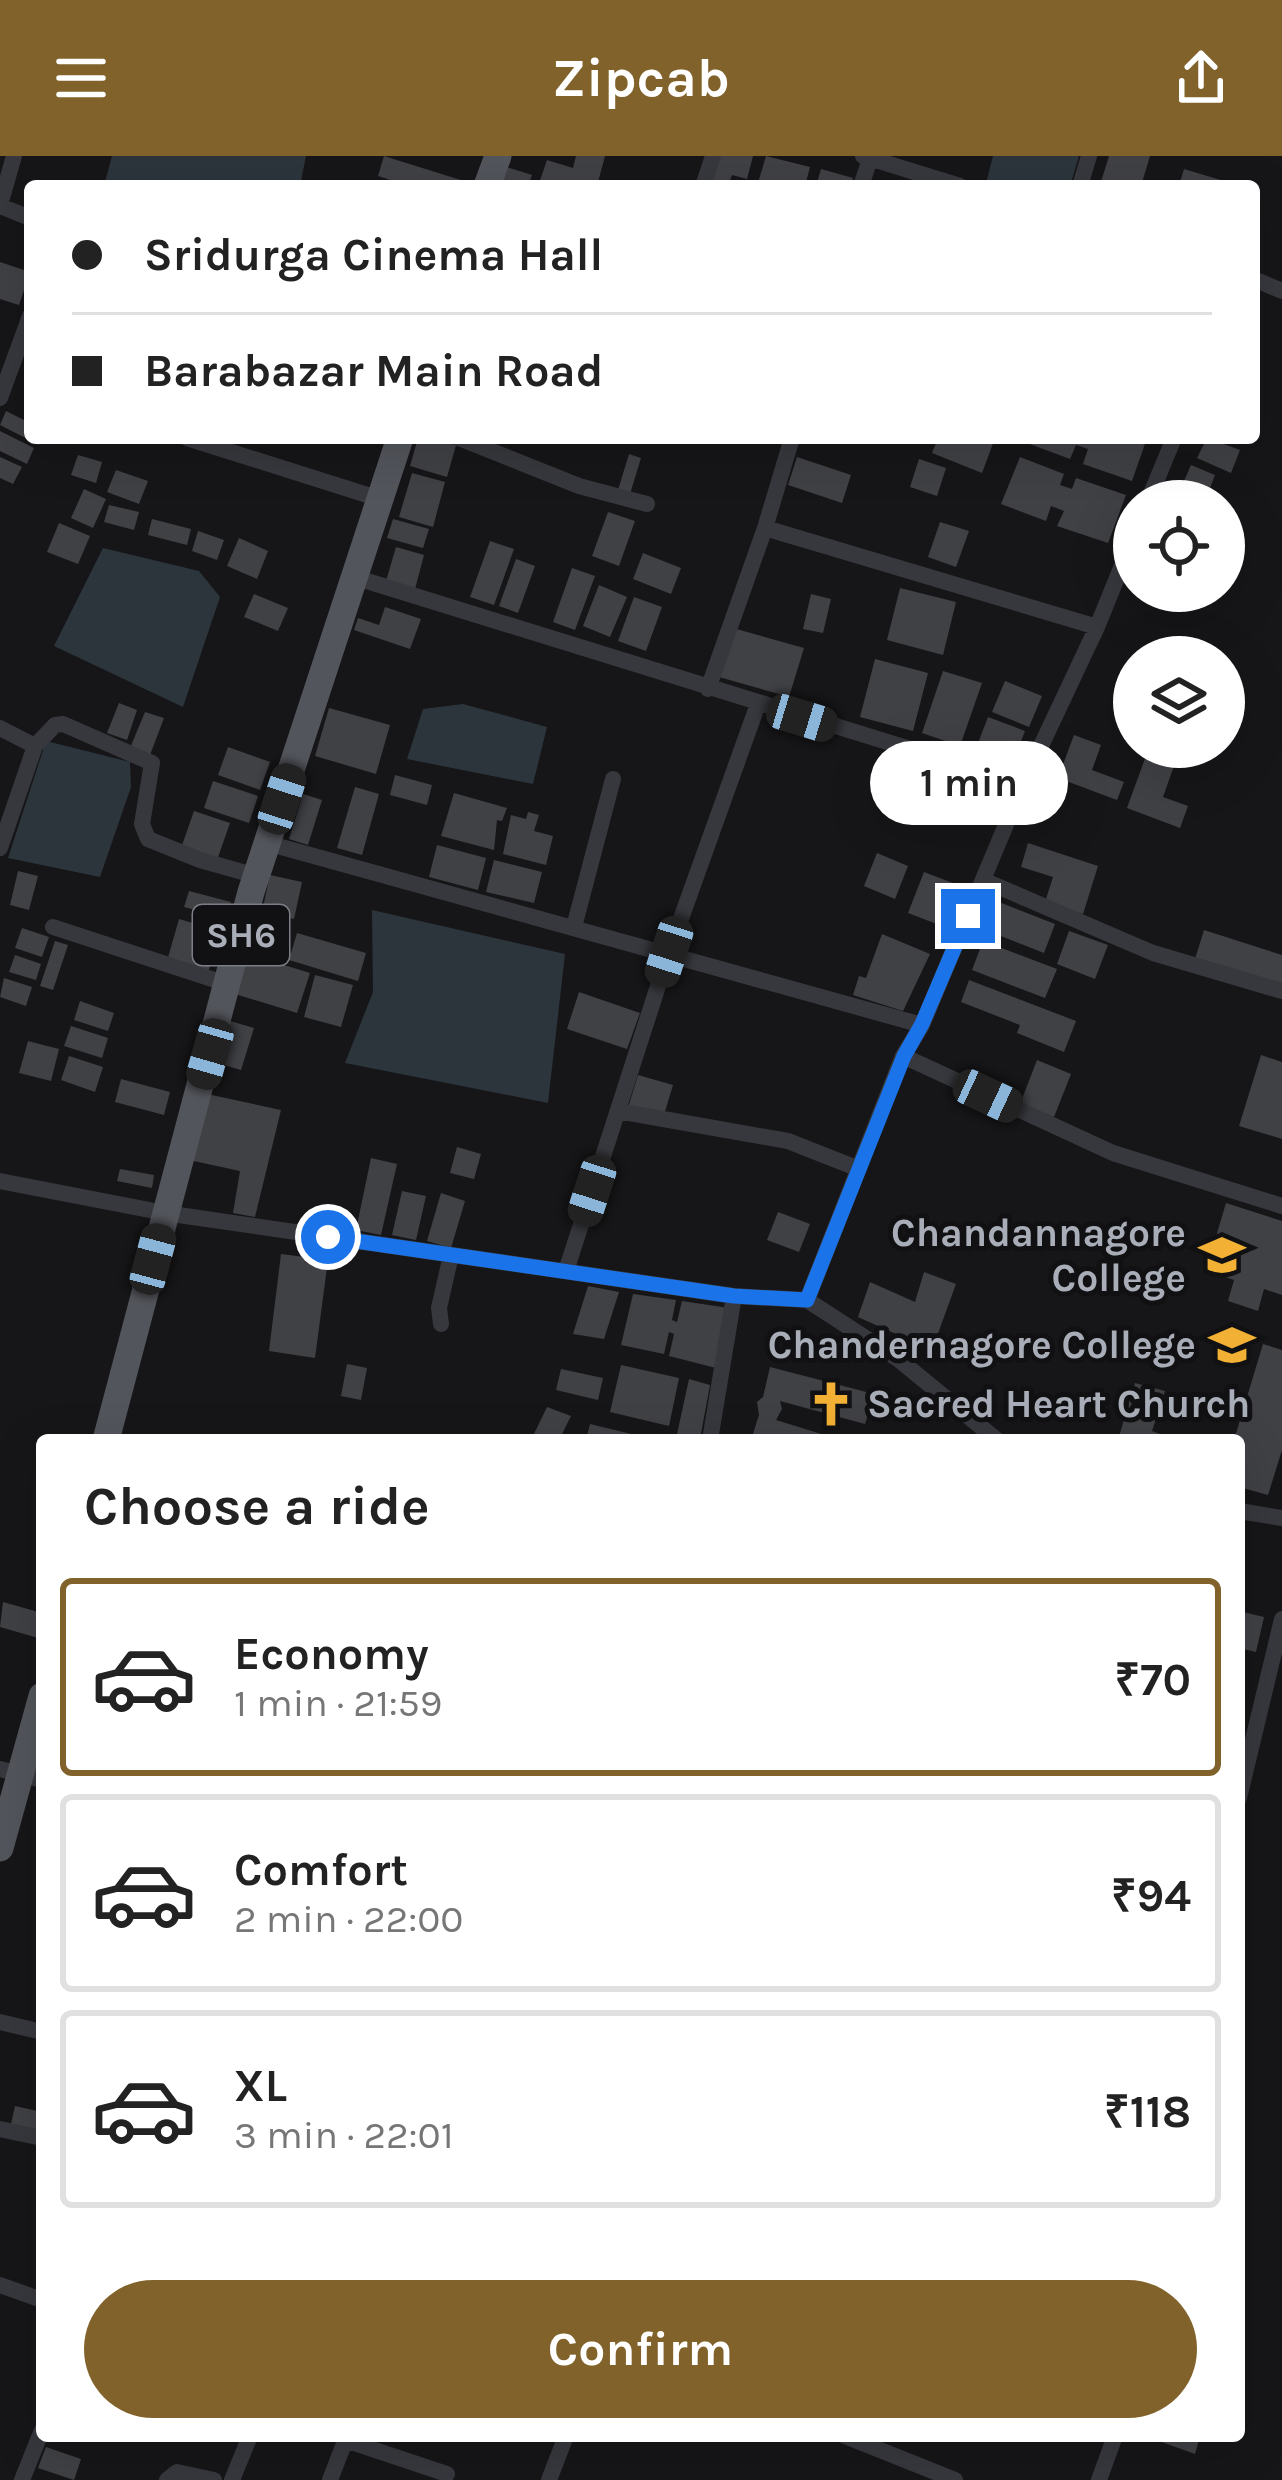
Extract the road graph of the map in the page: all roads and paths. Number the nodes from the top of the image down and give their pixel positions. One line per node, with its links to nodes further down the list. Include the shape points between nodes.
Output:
1 (14, 156): 4 (street)
2 (868, 157): 3 (street)
3 (941, 180)
4 (0, 206)
5 (24, 332): 6 (street)
6 (0, 398)
7 (206, 444): 13 (street)
8 (398, 444): 13 (main road, SH6)
9 (474, 444): 14 (street)
10 (790, 444): 15 (street)
11 (1172, 444): 12 (street)
12 (1157, 480)
13 (380, 499): 16 (main road, SH6)
14 (647, 504)
15 (765, 528): 18 (street); 19 (street)
16 (354, 577): 19 (street); 25 (main road, SH6)
17 (1113, 588): 18 (street)
18 (1097, 627): 24 (street)
19 (708, 689): 20 (street)
20 (758, 704): 24 (street); 31 (street)
21 (0, 728): 22 (street)
22 (34, 746): 26 (street); 27 (street, via 63,724 147,758 148,839)
23 (613, 779): 30 (street)
24 (1023, 784): 28 (street)
25 (268, 843): 27 (main road, SH6); 30 (street)
26 (0, 848)
27 (256, 876): 32 (main road, SH6)
28 (983, 880): 33 (street, via 1153,953); 34 (street)
29 (53, 927): 32 (street)
30 (574, 927): 31 (street)
31 (669, 952): 34 (street); 36 (street)
32 (230, 985): 40 (main road, SH6)
33 (1282, 991)
34 (922, 1024): 35 (street)
35 (904, 1056): 37 (street); 39 (street, via 1113,1153)
36 (618, 1111): 37 (street, via 788,1141); 42 (street)
37 (859, 1169): 44 (street)
38 (0, 1181): 40 (street)
39 (1282, 1206)
40 (165, 1213): 41 (street); 46 (main road, SH6)
41 (451, 1255): 42 (street); 45 (street)
42 (566, 1271): 43 (street)
43 (734, 1296): 44 (street); 47 (street)
44 (807, 1300): 48 (street, via 898,1359)
45 (441, 1324)
46 (108, 1434)
47 (711, 1434)
48 (990, 1434)
49 (1245, 1512): 50 (street)
50 (1282, 1518)
51 (1282, 1618): 53 (street)
52 (36, 1719): 54 (main road)
53 (1245, 1773)
54 (22, 1774): 55 (main road)
55 (0, 1848)
56 (0, 2022): 57 (street)
57 (36, 2031)
58 (0, 2128): 59 (street)
59 (36, 2137)
60 (0, 2285): 61 (street)
61 (36, 2298)
62 (37, 2442): 70 (street)
63 (248, 2442): 73 (street)
64 (344, 2442): 74 (street)
65 (357, 2442): 69 (street)
66 (564, 2442): 75 (street)
67 (860, 2442): 76 (street)
68 (1112, 2442): 77 (street)
69 (447, 2474)
70 (22, 2480)
71 (167, 2480): 72 (street, via 177,2472)
72 (214, 2480)
73 (232, 2480)
74 (330, 2480)
75 (548, 2480)
76 (955, 2480)
77 (1099, 2480)

